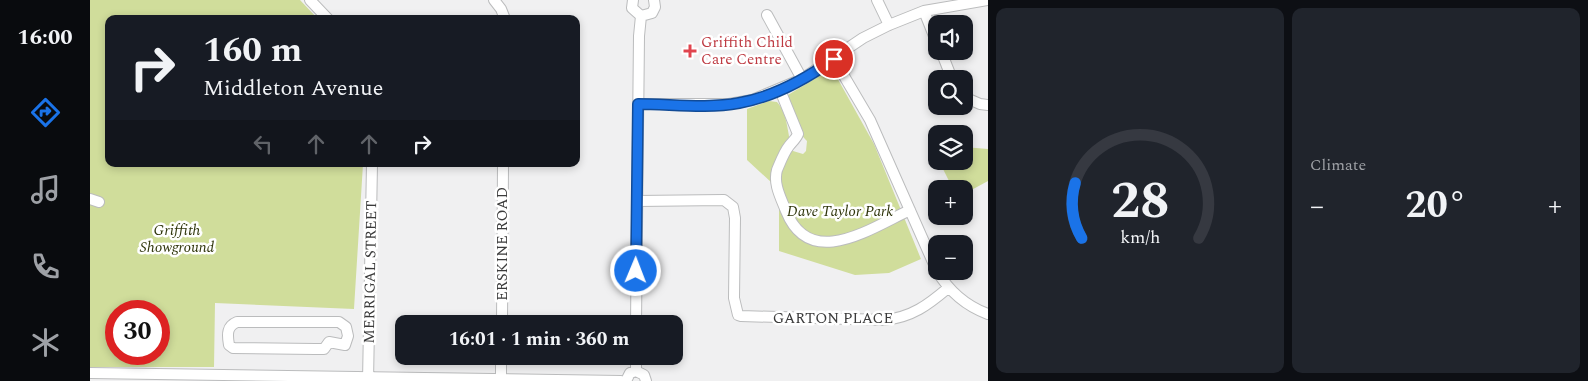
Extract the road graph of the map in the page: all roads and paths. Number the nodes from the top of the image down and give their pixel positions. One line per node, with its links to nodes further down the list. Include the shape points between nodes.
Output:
1 (310, 0): 9 (street)
2 (494, 0): 10 (street)
3 (633, 0): 11 (street, via 632,8)
4 (658, 0): 11 (street, via 652,13)
5 (877, 0): 13 (street)
6 (988, 0): 7 (street)
7 (924, 12): 12 (street); 13 (street)
8 (767, 14): 15 (street)
9 (324, 15)
10 (504, 15)
11 (641, 16): 18 (street)
12 (928, 22)
13 (888, 25): 14 (street)
14 (834, 59): 15 (street); 23 (street, via 870,120)
15 (802, 79): 16 (street)
16 (780, 90): 18 (street, via 729,104); 23 (street, via 798,134 786,150 777,171 777,186 789,218 798,231 814,241 834,242)
17 (973, 101): 19 (street)
18 (638, 104): 22 (street)
19 (988, 105)
20 (372, 167): 35 (street, MERRIGAL STREET)
21 (503, 167): 28 (street, ERSKINE ROAD)
22 (637, 201): 26 (street, GARTON PLACE, via 724,200 733,207 734,298 738,315 756,318 903,318 924,308); 29 (street)
23 (910, 210): 24 (street)
24 (928, 250)
25 (943, 280): 26 (street)
26 (948, 288): 27 (street, via 972,307)
27 (988, 314)
28 (502, 315)
29 (636, 315)
30 (315, 350): 30 (street, via 330,342 345,345 346,327 339,322 237,322 228,332 228,345 233,348)
31 (502, 365): 36 (street)
32 (636, 365): 33 (street)
33 (636, 371): 38 (street, via 628,375); 39 (street, via 644,375)
34 (90, 373): 35 (street)
35 (368, 379): 36 (street)
36 (501, 380): 37 (street)
37 (621, 381)
38 (626, 381)
39 (646, 381)

